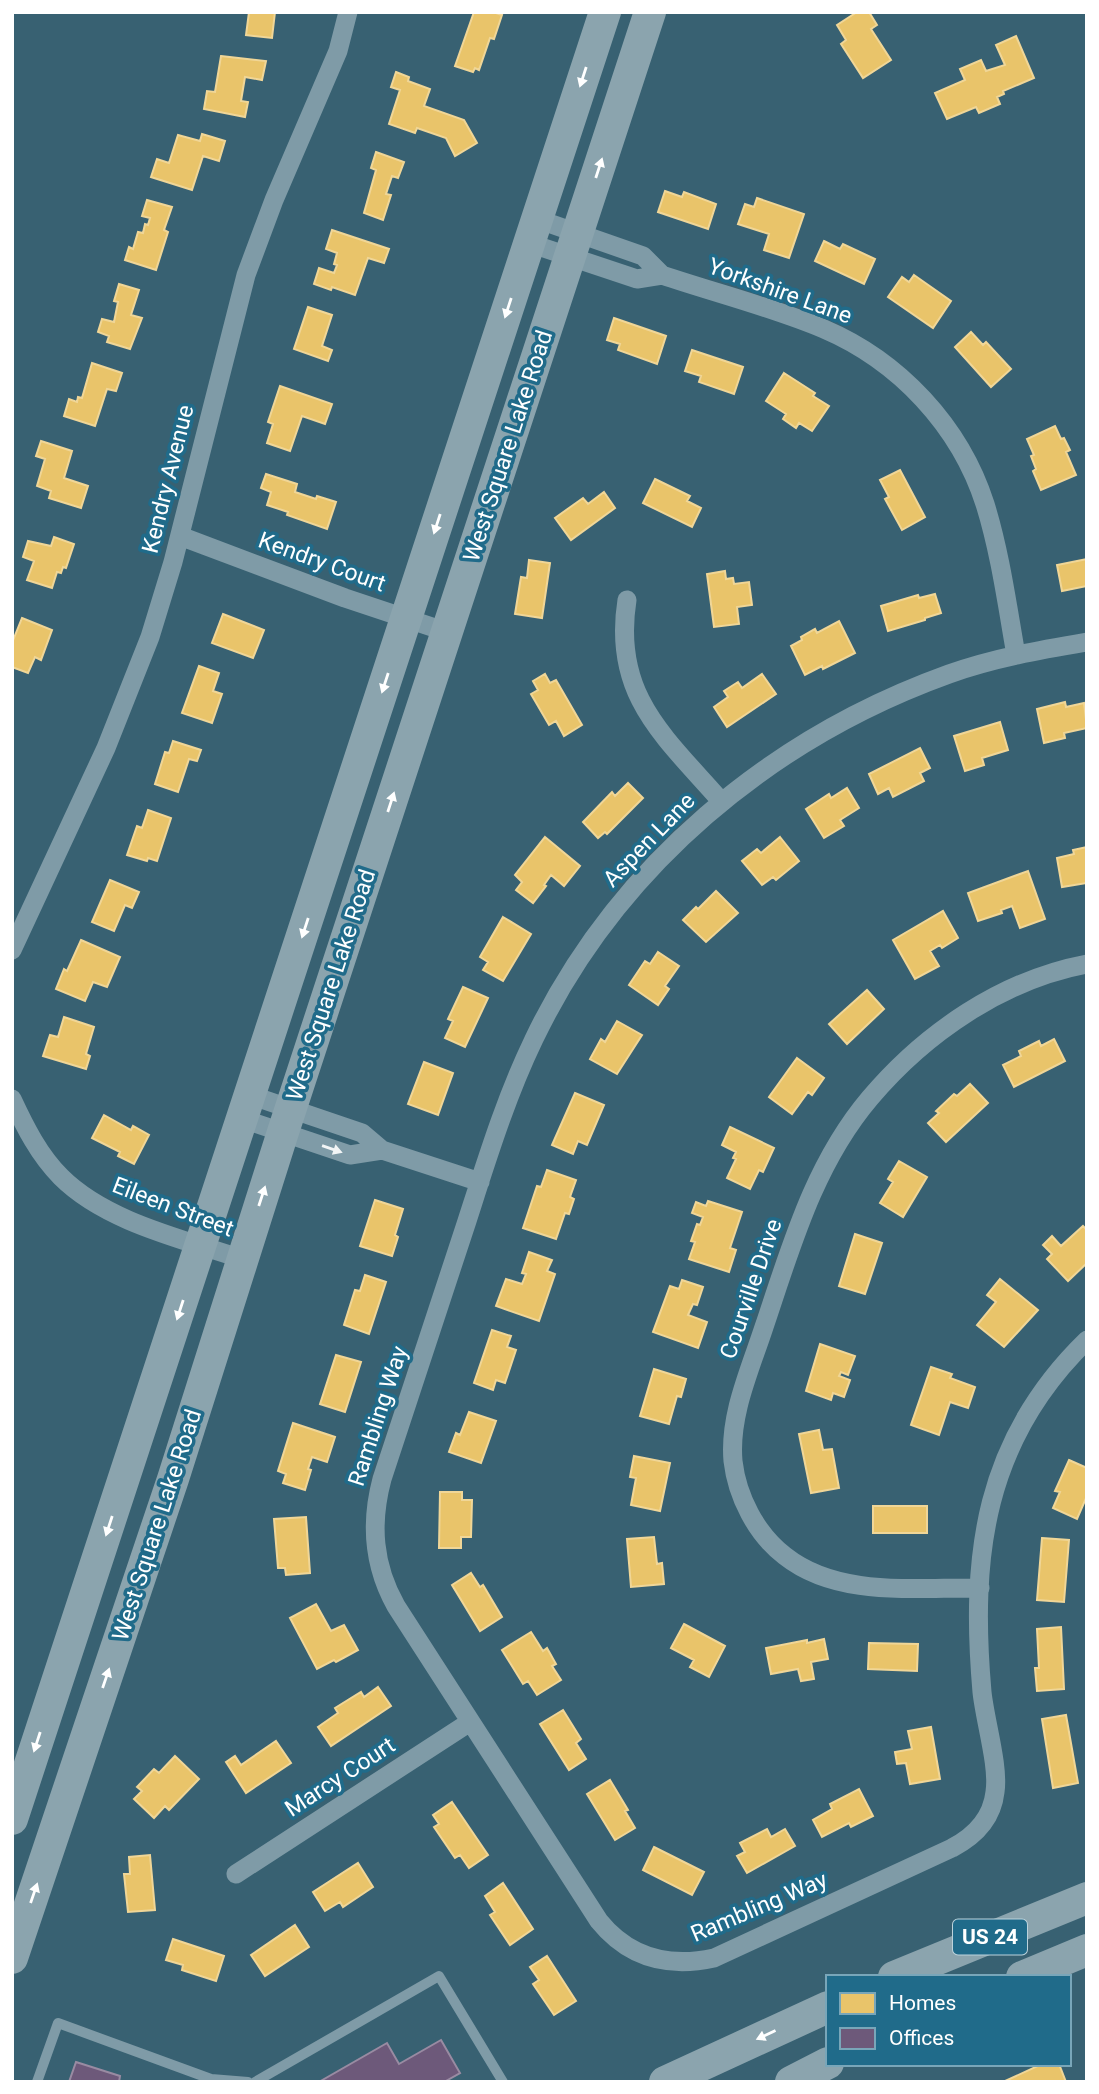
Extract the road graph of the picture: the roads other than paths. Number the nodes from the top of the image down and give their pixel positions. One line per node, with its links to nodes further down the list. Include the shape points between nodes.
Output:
1 (348, 12): 6 (street, Kendry Avenue, via 338,51 246,275)
2 (605, 12): 4 (highway, West Square Lake Road, one-way to 4)
3 (650, 12): 5 (highway, West Square Lake Road, one-way to 3)
4 (533, 231): 5 (street, Yorkshire Lane); 8 (highway, West Square Lake Road, one-way to 8)
5 (573, 245): 9 (highway, West Square Lake Road); 11 (street, Yorkshire Lane, via 637,279 662,275 822,328 864,349 917,392 960,447 984,501)
6 (180, 536): 8 (street, Kendry Court); 13 (street, Kendry Avenue, via 129,692 81,804)
7 (627, 600): 12 (street, via 624,643 638,698 657,728)
8 (406, 618): 9 (street, Kendry Court); 17 (highway, West Square Lake Road, one-way to 17)
9 (447, 632): 18 (highway, West Square Lake Road, one-way to 9)
10 (1087, 642): 11 (street, Aspen Lane)
11 (1016, 655): 12 (street, Aspen Lane, via 951,674 871,706 800,744)
12 (721, 801): 19 (street, Aspen Lane, via 624,899 563,986 515,1081)
13 (18, 927): 14 (street, Kendry Avenue)
14 (12, 950)
15 (1087, 964): 23 (street, Courville Drive, via 1026,982 959,1018 909,1057 869,1099 832,1152 803,1212 735,1424 733,1461 742,1497 766,1537 786,1557 806,1570 865,1586)
16 (12, 1099): 20 (street, Eileen Street, via 37,1148 86,1198)
17 (246, 1107): 18 (street); 20 (highway, West Square Lake Road)
18 (287, 1121): 19 (street, via 350,1155 382,1150); 21 (highway, West Square Lake Road, one-way to 18)
19 (480, 1182): 24 (street, Rambling Way, via 382,1479 374,1528 387,1590)
20 (201, 1245): 21 (street, Eileen Street); 25 (highway, West Square Lake Road, one-way to 25)
21 (242, 1259): 29 (highway, West Square Lake Road, one-way to 21)
22 (1087, 1340): 23 (street, Rambling Way, via 1043,1389 1012,1442 985,1525)
23 (980, 1587): 24 (street, Rambling Way, via 982,1695 996,1792 980,1828 952,1848 714,1958 661,1961 632,1951 610,1934)
24 (470, 1722): 26 (street, Marcy Court)
25 (12, 1819)
26 (236, 1874)
27 (1087, 1898): 30 (highway, US 24)
28 (1087, 1950): 31 (highway, US 24)
29 (12, 1958)
30 (899, 1975)
31 (1027, 1975)
32 (826, 2008): 40 (highway, one-way to 40)
33 (826, 2064): 41 (highway)
34 (211, 2080): 35 (lane); 36 (lane, via 58,2023)
35 (239, 2081): 37 (lane)
36 (37, 2082)
37 (248, 2082)
38 (255, 2082): 39 (lane, via 439,1976)
39 (503, 2082)
40 (665, 2082)
41 (791, 2082)

